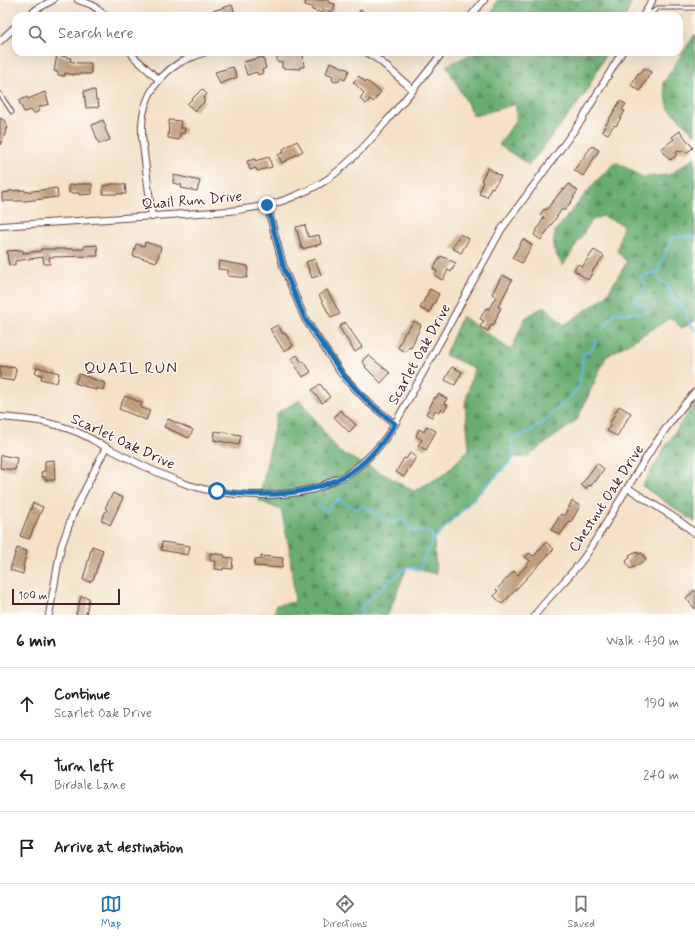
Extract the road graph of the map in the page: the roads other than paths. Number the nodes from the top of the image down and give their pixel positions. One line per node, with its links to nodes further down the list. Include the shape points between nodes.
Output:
1 (53, 0): 6 (street)
2 (78, 0): 7 (street, via 92,5)
3 (484, 0): 8 (street)
4 (652, 1): 9 (street)
5 (695, 8): 10 (lane, via 657,8)
6 (34, 12)
7 (101, 12)
8 (474, 12)
9 (645, 12)
10 (653, 12)
11 (12, 30): 12 (street)
12 (0, 41)
13 (133, 56): 18 (street)
14 (196, 56): 18 (street, via 180,63)
15 (372, 56): 19 (street)
16 (440, 56): 19 (street, Quail Run Drive)
17 (620, 56): 27 (street, Scarlet Oak Drive, via 581,120 501,230)
18 (159, 80): 23 (street, via 146,101 141,125)
19 (413, 90): 22 (street, Quail Run Drive, via 346,165 306,191)
20 (0, 94): 21 (lane)
21 (12, 112)
22 (267, 205): 23 (street, Quail Run Drive, via 230,211); 27 (street, via 284,269 305,319 344,376 369,403)
23 (152, 217): 24 (street, Quail Run Drive)
24 (0, 226)
25 (695, 392): 29 (street, Chestnut Oak Drive, via 677,412)
26 (0, 417): 28 (street, Scarlet Oak Drive, via 52,423 78,432)
27 (395, 424): 28 (street, Scarlet Oak Drive, via 371,455 347,475 315,488 283,493 241,494 190,485)
28 (106, 447): 31 (street, via 73,514 64,541)
29 (628, 488): 30 (street); 32 (street, Chestnut Oak Drive, via 587,554)
30 (695, 533)
31 (48, 615)
32 (535, 615)

